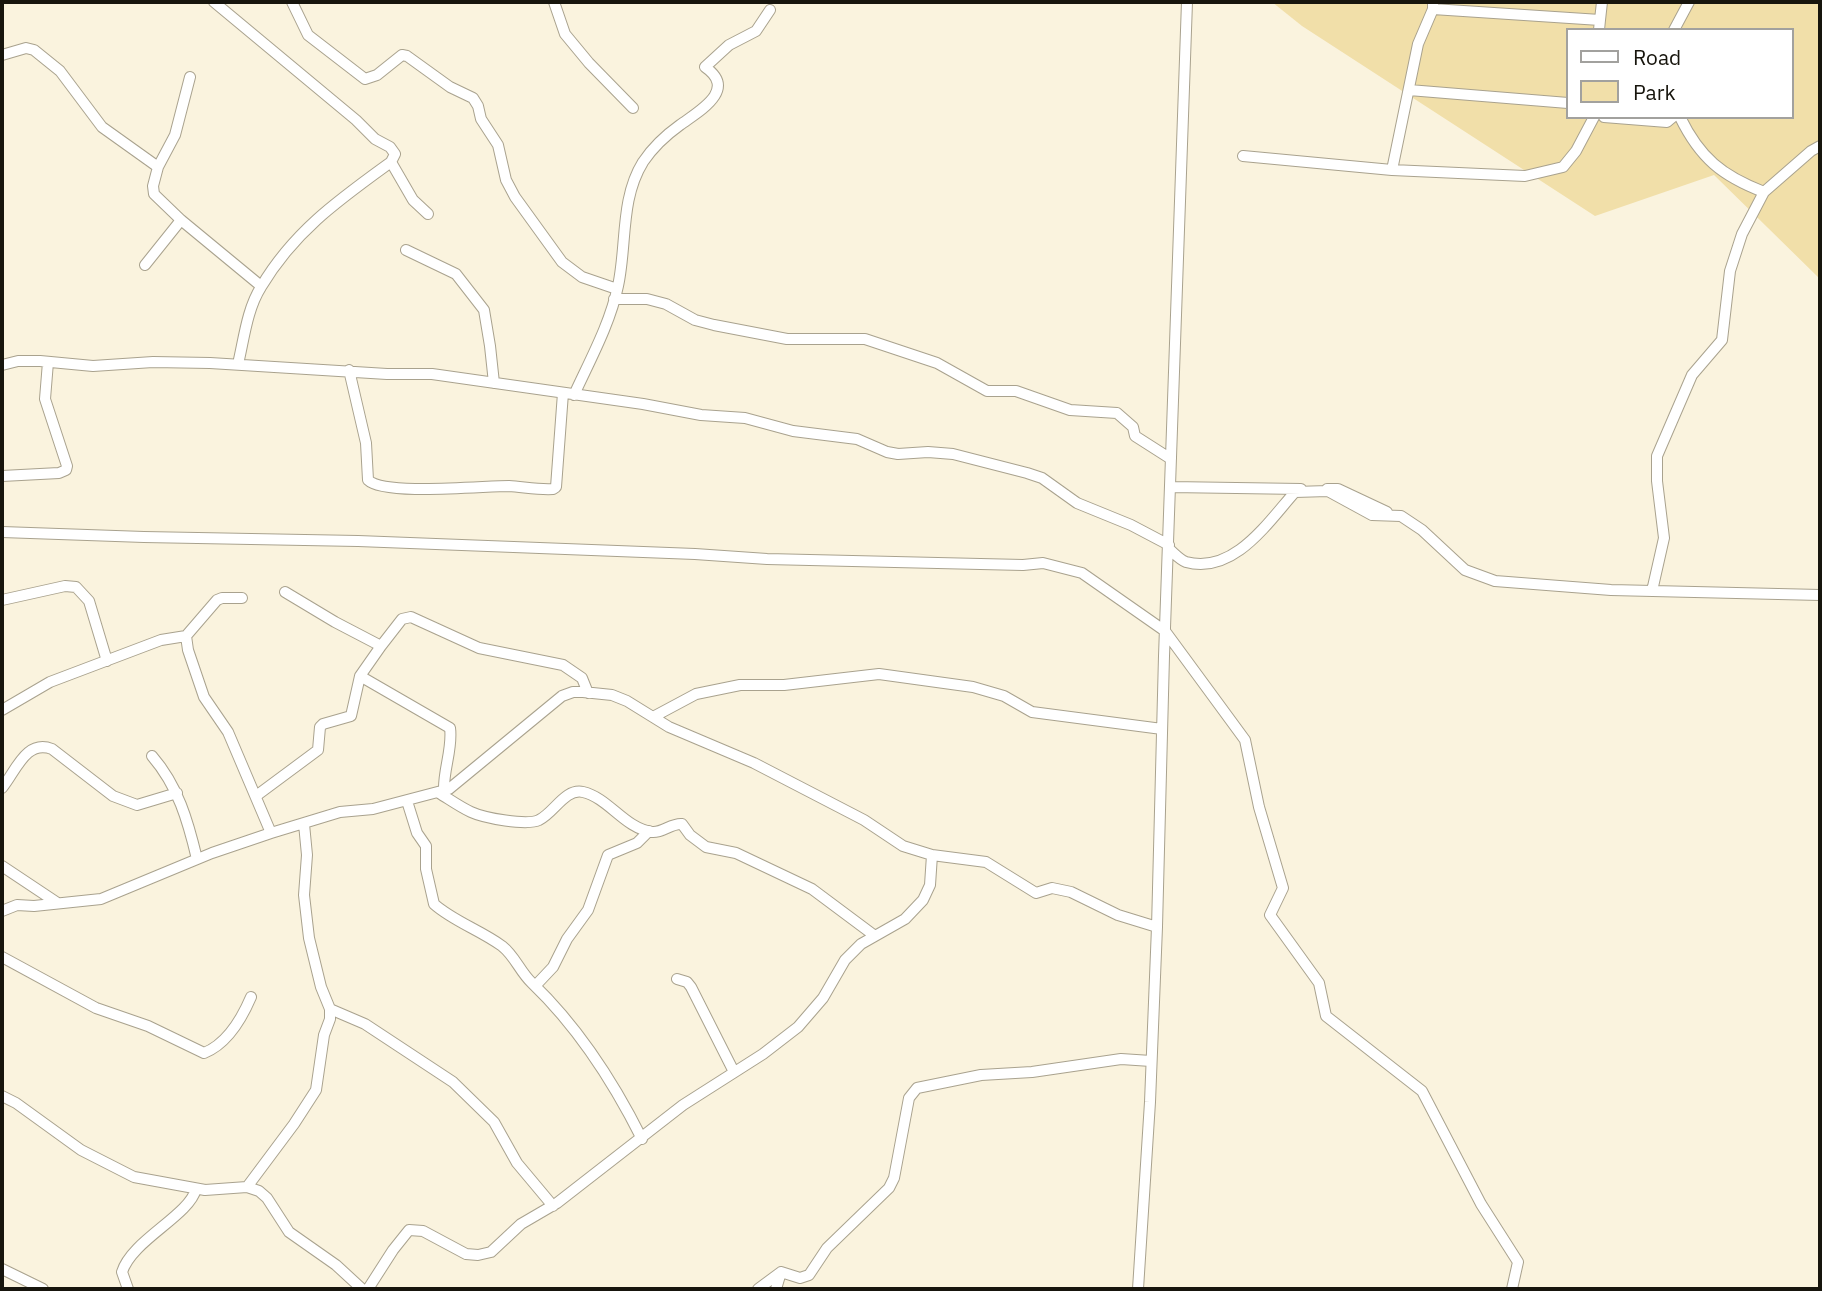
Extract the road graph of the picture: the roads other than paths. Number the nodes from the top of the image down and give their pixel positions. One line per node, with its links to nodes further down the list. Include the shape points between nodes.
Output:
1 (214, 2): 22 (street, via 390,147 395,154)
2 (292, 2): 31 (street, via 308,35 365,79 407,55 473,98 502,154 506,180 546,243 574,272)
3 (554, 2): 15 (street, via 565,34)
4 (1187, 2): 39 (street)
5 (1602, 2): 9 (street)
6 (1689, 2): 10 (street)
7 (1433, 5): 9 (street); 13 (street, via 1418,44)
8 (770, 10): 31 (street, via 756,31 729,45 705,67 714,73 718,87 713,98 651,150 636,174)
9 (1600, 25)
10 (1675, 28)
11 (2, 55): 23 (street, via 34,50 60,71 102,127)
12 (190, 77): 23 (street, via 175,135)
13 (1409, 90): 14 (street); 24 (street)
14 (1566, 103)
15 (633, 108)
16 (1593, 119): 24 (street, via 1563,167 1525,176)
17 (1629, 119): 18 (street)
18 (1671, 119)
19 (1681, 119): 25 (street, via 1692,142 1712,162 1735,181)
20 (1820, 146): 25 (street)
21 (1243, 156): 24 (street)
22 (391, 162): 26 (street, via 413,200); 30 (street, via 299,234)
23 (158, 167): 27 (street, via 154,194)
24 (1392, 170)
25 (1764, 192): 45 (street, via 1742,234 1730,271 1722,340 1692,375 1657,456 1664,538)
26 (428, 214)
27 (181, 220): 29 (street); 30 (street)
28 (407, 250): 36 (street, via 456,274 484,310)
29 (145, 265)
30 (261, 286): 33 (street)
31 (616, 294): 38 (street); 39 (street, via 666,304 695,320 787,339 865,339 919,355 987,391 1016,391 1070,410 1117,413 1133,427 1135,436)
32 (48, 362): 33 (street, via 93,366); 34 (street, via 18,361); 40 (street, via 45,399 67,466 59,473)
33 (238, 364): 35 (street)
34 (2, 366)
35 (349, 370): 36 (street); 37 (street, via 366,443 368,480 379,485 426,490 553,489)
36 (494, 383): 37 (street)
37 (563, 393): 38 (street)
38 (574, 395): 44 (street, via 745,418 793,431 842,436 887,452 953,454 1042,478 1077,503)
39 (1171, 459): 41 (street)
40 (2, 476)
41 (1171, 487): 42 (street, via 1338,489); 44 (street)
42 (1391, 514): 44 (street, via 1372,515 1328,491 1295,492 1231,557 1184,562); 45 (street, via 1411,521 1476,576 1530,585)
43 (2, 531): 50 (street, via 766,559 1043,563 1082,573)
44 (1169, 547): 50 (street)
45 (1652, 591): 47 (street)
46 (285, 592): 52 (street)
47 (1820, 595)
48 (242, 598): 51 (street, via 218,600)
49 (2, 600): 53 (street, via 76,587 89,601)
50 (1165, 631): 58 (street); 96 (street, via 1245,740 1283,888 1270,915 1319,983 1326,1016 1422,1091 1481,1204 1518,1262)
51 (186, 636): 53 (street, via 161,640); 63 (street, via 204,697 228,732)
52 (381, 646): 54 (street); 55 (street, via 402,619 411,618 479,648 563,665 582,678)
53 (107, 661): 56 (street, via 50,682)
54 (360, 676): 61 (street, via 450,728); 63 (street, via 351,716 323,724 318,750)
55 (588, 693): 57 (street, via 612,695); 61 (street, via 562,696 457,785)
56 (2, 710)
57 (653, 717): 58 (street, via 696,694 740,685 879,674 973,687 1004,696 1032,712); 68 (street, via 764,768 903,846)
58 (1162, 729): 73 (street)
59 (152, 756): 62 (street)
60 (2, 788): 62 (street, via 26,753 41,747 52,749 113,796 130,803)
61 (441, 792): 64 (street); 66 (street, via 472,813 533,822 569,795 583,792)
62 (177, 793): 69 (street)
63 (256, 796): 67 (street)
64 (408, 801): 65 (street, via 340,812); 77 (street, via 417,833 426,846 434,904 500,945)
65 (303, 824): 67 (street); 79 (street, via 309,938)
66 (649, 831): 74 (street, via 682,824 706,848 726,850 812,889); 77 (street, via 637,843 608,855 588,910 554,967)
67 (271, 833): 69 (street)
68 (932, 855): 73 (street, via 986,862 1036,893 1052,888 1071,892 1118,915); 74 (street, via 930,885 923,900 905,919)
69 (197, 859): 71 (street, via 101,899)
70 (2, 866): 71 (street)
71 (56, 902): 72 (street)
72 (2, 911)
73 (1157, 927): 80 (street)
74 (875, 936): 81 (street, via 845,960 823,998 797,1027)
75 (2, 957): 78 (street, via 96,1008 204,1053 233,1028)
76 (677, 979): 81 (street, via 691,987)
77 (536, 985): 83 (street, via 604,1070)
78 (251, 997)
79 (330, 1009): 84 (street, via 316,1090); 86 (street, via 365,1024 453,1082 494,1122 517,1163)
80 (1152, 1061): 88 (street, via 1121,1059 981,1074 917,1088 909,1098 889,1188 827,1248 809,1275 800,1278); 95 (street)
81 (734, 1072): 83 (street)
82 (2, 1096): 85 (street, via 81,1150 134,1177)
83 (642, 1139): 86 (street)
84 (247, 1187): 85 (street); 91 (street, via 268,1198 289,1232)
85 (196, 1189): 90 (street, via 188,1204 127,1261 122,1272)
86 (553, 1206): 92 (street, via 521,1224 491,1252 478,1255 466,1254 423,1231 409,1230)
87 (2, 1269): 89 (street)
88 (781, 1272): 93 (street); 94 (street)
89 (43, 1289)
90 (128, 1289)
91 (362, 1289)
92 (368, 1289)
93 (758, 1289)
94 (776, 1289)
95 (1138, 1289)
96 (1512, 1289)

